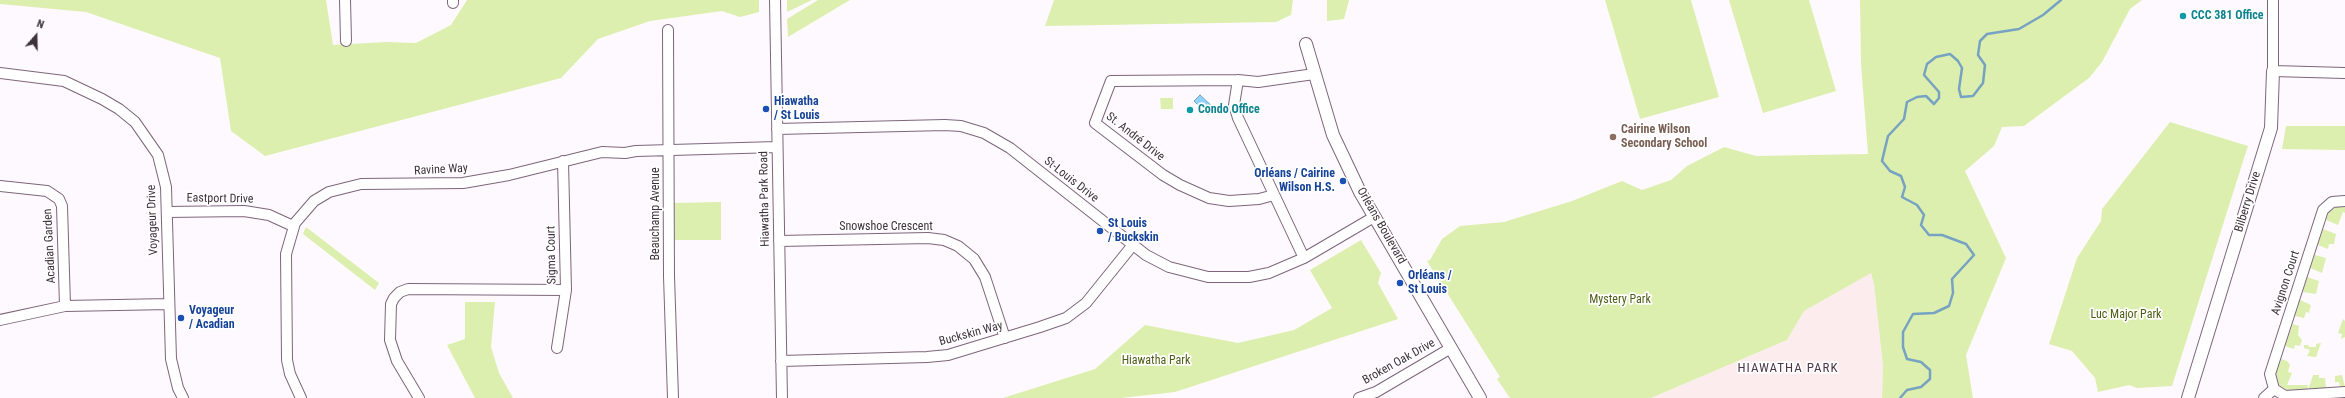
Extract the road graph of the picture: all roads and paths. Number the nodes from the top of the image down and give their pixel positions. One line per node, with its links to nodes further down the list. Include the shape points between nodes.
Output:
1 (345, 0): 5 (street)
2 (775, 0): 12 (street, Hiawatha Park Road)
3 (2273, 0): 7 (street, Bilberry Drive)
4 (668, 30): 14 (street, Beauchamp Avenue)
5 (346, 41)
6 (1306, 44): 10 (street, Orléans Boulevard)
7 (2273, 71): 9 (street); 43 (street, Bilberry Drive, via 2271,128)
8 (0, 73): 19 (street, Voyageur Drive, via 64,81 119,109 135,122 158,155 166,188)
9 (2345, 73)
10 (1314, 74): 11 (street, St. André Drive, via 1258,82); 20 (street, Orléans Boulevard, via 1333,135)
11 (1238, 80): 17 (street, via 1234,105 1238,118); 17 (street, St. André Drive, via 1111,81 1095,123 1163,175 1209,198 1229,201)
12 (777, 129): 13 (street, Hiawatha Park Road); 23 (street, St-Louis Drive, via 945,125 974,130 1010,148)
13 (777, 147): 14 (street, Ravine Way); 22 (street, Hiawatha Park Road)
14 (668, 150): 15 (street, Ravine Way, via 602,152); 39 (street, Beauchamp Avenue)
15 (563, 161): 21 (street, Ravine Way, via 458,184 361,184 338,188 314,201 301,213); 25 (street, Sigma Court)
16 (0, 186): 27 (street, Acadian Garden, via 47,191 59,199 62,206)
17 (1274, 195): 24 (street)
18 (2345, 201): 33 (street, Avignon Court, via 2332,202 2323,210 2270,374)
19 (167, 212): 21 (street, Eastport Drive, via 244,211 273,217); 26 (street, Voyageur Drive)
20 (1374, 217): 24 (street, St-Louis Drive); 31 (street, Orléans Boulevard)
21 (293, 226): 37 (street, Ravine Way, via 286,254 287,360 290,374)
22 (779, 241): 29 (street, Snowshoe Crescent, via 928,238 944,240 958,246 974,259 985,277); 32 (street, Hiawatha Park Road)
23 (1132, 246): 24 (street, St-Louis Drive, via 1169,267 1208,277 1249,277 1268,273); 29 (street, Buckskin Way, via 1097,291 1066,318)
24 (1304, 258)
25 (566, 290): 30 (street, Sigma Court); 38 (street, via 408,289 400,292 391,304 390,340 397,361)
26 (169, 304): 27 (street); 36 (street, Voyageur Drive, via 171,359 176,383)
27 (65, 306): 28 (street)
28 (0, 320)
29 (1005, 338): 32 (street, Buckskin Way, via 959,352 927,357)
30 (557, 348)
31 (1451, 348): 35 (street, Broken Oak Drive); 42 (street, Orléans Boulevard)
32 (781, 361): 40 (street, Hiawatha Park Road)
33 (2274, 388): 34 (street, via 2280,394 2291,397); 44 (street)
34 (2345, 392)
35 (1377, 395): 41 (street, Broken Oak Drive)
36 (183, 398)
37 (301, 398)
38 (419, 398)
39 (673, 398)
40 (782, 398)
41 (1359, 398)
42 (1480, 398)
43 (2188, 398)
44 (2264, 398)

